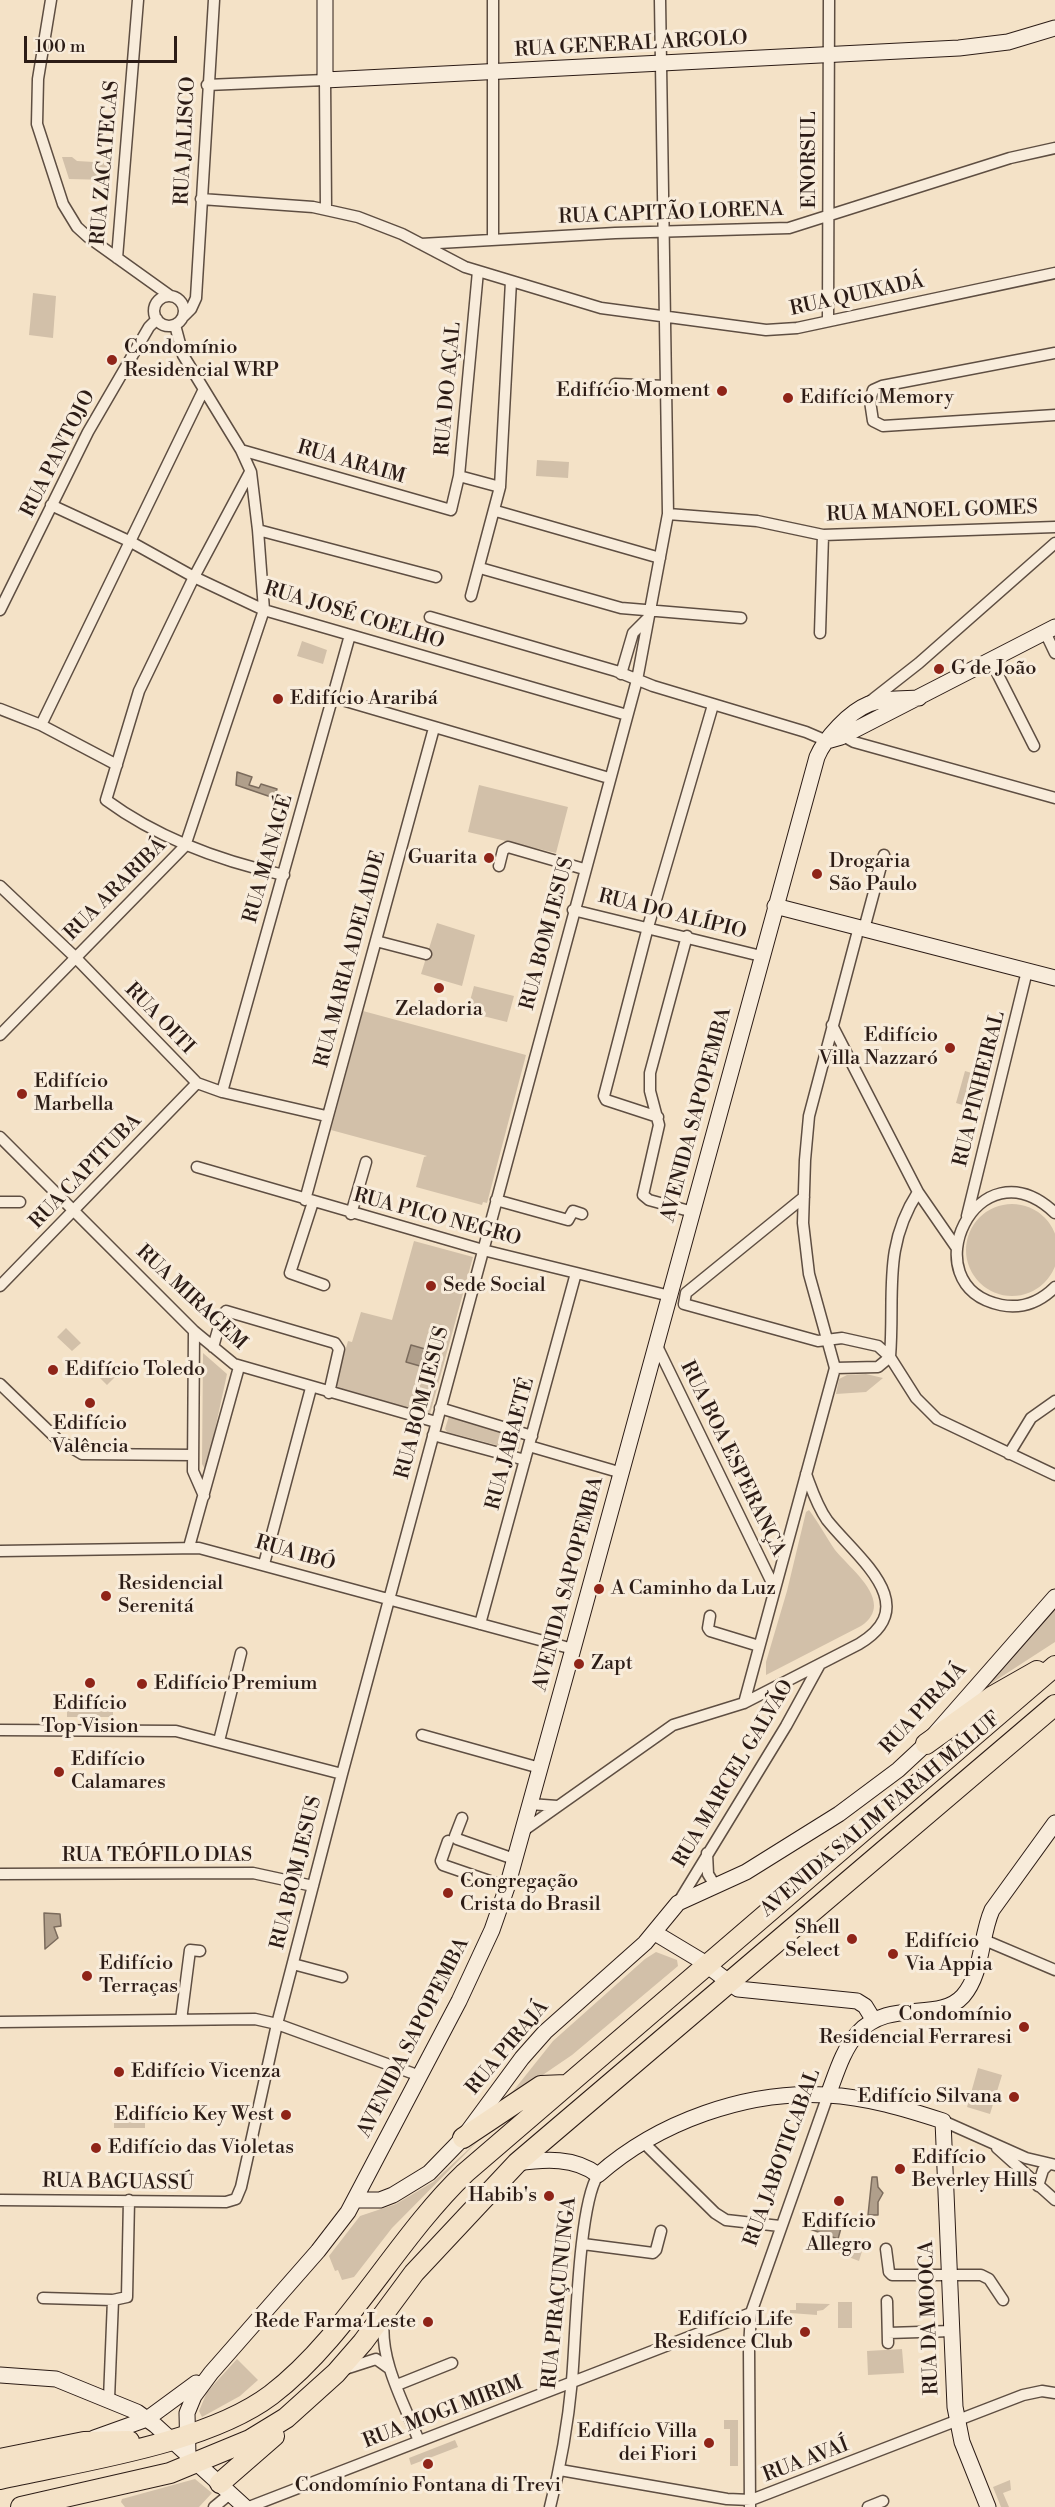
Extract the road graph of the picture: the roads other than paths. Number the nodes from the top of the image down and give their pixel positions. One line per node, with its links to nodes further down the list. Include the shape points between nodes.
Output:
1 (51, 0): 21 (street, via 38,87 42,141 69,217)
2 (138, 0): 21 (street, RUA ZACATECAS)
3 (214, 0): 13 (street, RUA JALISCO)
4 (325, 0): 12 (main road)
5 (493, 0): 11 (street)
6 (660, 0): 10 (street)
7 (829, 0): 9 (street, ENORSUL)
8 (1055, 28): 9 (main road, RUA GENERAL ARGOLO, via 1008,42)
9 (828, 56): 10 (main road, RUA GENERAL ARGOLO); 17 (street, ENORSUL)
10 (659, 64): 11 (main road, RUA GENERAL ARGOLO); 18 (street)
11 (493, 73): 12 (main road, RUA GENERAL ARGOLO); 19 (street)
12 (325, 80): 13 (street, RUA GENERAL ARGOLO); 16 (street)
13 (207, 85): 15 (street, RUA JALISCO)
14 (1055, 148): 17 (street, RUA CAPITÃO LORENA, via 1010,158)
15 (201, 199): 16 (street, RUA QUIXADÁ); 26 (street, RUA JALISCO)
16 (326, 209): 20 (street, RUA QUIXADÁ, via 382,225)
17 (828, 217): 18 (street, RUA CAPITÃO LORENA, via 775,230); 33 (street, ENORSUL)
18 (662, 232): 19 (street, RUA CAPITÃO LORENA); 31 (street)
19 (493, 240): 20 (street, RUA CAPITÃO LORENA)
20 (421, 244): 22 (street, RUA QUIXADÁ)
21 (117, 258): 24 (street)
22 (478, 271): 25 (street, RUA QUIXADÁ); 42 (street, RUA DO AÇAL)
23 (1055, 273): 33 (street, RUA QUIXADÁ)
24 (140, 276): 27 (street); 29 (street)
25 (511, 281): 31 (street, RUA QUIXADÁ, via 600,308); 43 (street)
26 (196, 284): 28 (street); 30 (street, RUA JALISCO, via 196,298)
27 (169, 296): 28 (street); 29 (street)
28 (181, 301): 30 (street)
29 (157, 302): 32 (street)
30 (184, 316): 34 (street)
31 (666, 316): 33 (street, RUA QUIXADÁ, via 780,330); 37 (street, RUA BOM JESUS)
32 (157, 319): 34 (street); 44 (street, RUA PANTOJO, via 88,432)
33 (828, 320)
34 (175, 325): 38 (street, via 183,355)
35 (1055, 353): 39 (street, via 882,386 871,392 873,421 883,426)
36 (615, 384): 37 (street)
37 (666, 386): 47 (street, RUA BOM JESUS)
38 (204, 392): 40 (street); 51 (street)
39 (1055, 415)
40 (241, 450): 41 (street); 45 (street, RUA ARAIM)
41 (250, 472): 49 (street); 55 (street)
42 (459, 476): 43 (street); 45 (street, RUA DO AÇAL)
43 (500, 487): 46 (street)
44 (51, 505): 51 (street, RUA JOSÉ COELHO); 58 (street, RUA PANTOJO)
45 (451, 510)
46 (496, 511): 53 (street); 54 (street)
47 (668, 514): 50 (street, RUA MANOEL GOMES, via 757,521); 53 (street, RUA BOM JESUS)
48 (1055, 527): 50 (street, RUA MANOEL GOMES)
49 (258, 530): 56 (street); 59 (street)
50 (823, 535): 64 (street)
51 (131, 542): 55 (street, RUA JOSÉ COELHO); 78 (street)
52 (1055, 543): 68 (street)
53 (660, 558): 60 (street, RUA BOM JESUS)
54 (480, 568): 57 (street); 60 (street)
55 (194, 577): 59 (street, RUA JOSÉ COELHO); 83 (street, via 139,691)
56 (436, 577)
57 (471, 596)
58 (0, 610)
59 (264, 610): 65 (street, RUA JOSÉ COELHO); 86 (street, RUA ARARIBÁ)
60 (648, 615): 62 (street); 69 (street, RUA BOM JESUS, via 633,633); 70 (street, RUA BOM JESUS)
61 (430, 617): 69 (street)
62 (741, 618)
63 (1050, 630): 66 (street); 67 (main road, AVENIDA SAPOPEMBA)
64 (820, 633)
65 (350, 635): 71 (street, RUA MANAGÉ); 77 (street, RUA JOSÉ COELHO)
66 (1055, 653)
67 (992, 661): 72 (main road, AVENIDA SAPOPEMBA); 82 (street)
68 (907, 671): 73 (street); 75 (street)
69 (621, 674): 70 (street)
70 (637, 680): 74 (street); 77 (street, RUA BOM JESUS)
71 (332, 697): 80 (street); 90 (street, RUA MANAGÉ)
72 (920, 698): 73 (main road, AVENIDA SAPOPEMBA); 79 (main road, AVENIDA SAPOPEMBA)
73 (889, 699): 75 (main road, AVENIDA SAPOPEMBA); 79 (main road)
74 (712, 705): 81 (street, via 806,732); 94 (street)
75 (866, 705): 81 (main road, AVENIDA SAPOPEMBA)
76 (0, 709): 78 (street)
77 (627, 715): 84 (street, RUA BOM JESUS)
78 (41, 725): 83 (street)
79 (863, 727): 81 (main road, AVENIDA SAPOPEMBA)
80 (434, 728): 84 (street); 97 (street, RUA MARIA ADELAIDE)
81 (835, 736): 85 (street); 92 (main road, AVENIDA SAPOPEMBA, via 817,757)
82 (1034, 746)
83 (117, 765): 86 (street, via 107,801)
84 (609, 778): 89 (street, RUA BOM JESUS)
85 (1055, 798)
86 (185, 846): 90 (street, via 234,864); 100 (street, RUA ARARIBÁ)
87 (884, 855): 95 (street)
88 (499, 866): 89 (street, via 503,850 508,848)
89 (584, 869): 93 (street, RUA BOM JESUS)
90 (284, 875): 106 (street, RUA MANAGÉ)
91 (0, 886): 100 (street, RUA OITI)
92 (775, 906): 95 (main road); 99 (main road, AVENIDA SAPOPEMBA)
93 (573, 910): 94 (street, RUA DO ALÍPIO); 114 (street, RUA BOM JESUS)
94 (648, 927): 96 (street, RUA DO ALÍPIO); 108 (street, via 604,1096 606,1100)
95 (861, 928): 101 (main road); 103 (street)
96 (687, 936): 99 (street, RUA DO ALÍPIO); 108 (street, via 650,1073 650,1091)
97 (376, 941): 98 (street); 107 (street, RUA MARIA ADELAIDE)
98 (426, 954)
99 (761, 956): 119 (main road, AVENIDA SAPOPEMBA)
100 (75, 957): 104 (street, RUA ARARIBÁ); 105 (street, RUA OITI)
101 (1027, 971): 102 (main road); 123 (street, RUA PINHEIRAL)
102 (1055, 978)
103 (832, 1025): 112 (street); 113 (street, via 809,1116)
104 (0, 1035)
105 (197, 1083): 106 (street, RUA OITI); 118 (street, RUA CAPITUBA)
106 (222, 1092): 107 (street, RUA OITI)
107 (326, 1116): 115 (street, RUA MARIA ADELAIDE)
108 (658, 1117): 119 (street, via 643,1195)
109 (0, 1137): 118 (street, RUA MIRAGEM)
110 (366, 1162): 121 (street)
111 (197, 1167): 115 (street, RUA PICO NEGRO)
112 (918, 1192): 124 (street); 137 (street, via 904,1214 894,1245)
113 (804, 1197): 131 (street); 134 (street, via 808,1274)
114 (496, 1200): 122 (street, via 568,1220 573,1211); 125 (street, RUA BOM JESUS)
115 (309, 1201): 121 (street, RUA PICO NEGRO); 128 (street, RUA MARIA ADELAIDE, via 290,1273)
116 (0, 1202): 117 (street)
117 (20, 1202)
118 (74, 1210): 129 (street, RUA CAPITUBA); 133 (street, RUA MIRAGEM)
119 (693, 1212): 126 (main road, AVENIDA SAPOPEMBA)
120 (1055, 1213): 123 (street, via 1045,1203 1012,1193 987,1200)
121 (351, 1214): 125 (street, RUA PICO NEGRO)
122 (582, 1214)
123 (967, 1216): 124 (street, RUA PINHEIRAL)
124 (956, 1247): 130 (street, via 965,1280 977,1294 993,1303 1029,1305)
125 (483, 1250): 127 (street, RUA PICO NEGRO); 144 (street, RUA BOM JESUS)
126 (677, 1272): 131 (street, via 682,1281); 132 (main road, AVENIDA SAPOPEMBA)
127 (576, 1273): 132 (street, RUA PICO NEGRO); 147 (street, RUA JABAETÉ)
128 (324, 1285)
129 (0, 1286)
130 (1055, 1287)
131 (694, 1288): 134 (street, via 684,1296 683,1302 689,1306 802,1338)
132 (670, 1296): 135 (main road, AVENIDA SAPOPEMBA)
133 (194, 1331): 136 (street, RUA MIRAGEM); 149 (street)
134 (830, 1341): 137 (street, via 842,1338 878,1346); 139 (street)
135 (657, 1346): 151 (main road, AVENIDA SAPOPEMBA); 158 (street, RUA BOA ESPERANÇA)
136 (213, 1347): 138 (street, RUA MIRAGEM); 142 (street, via 226,1311 335,1343 339,1349)
137 (890, 1357): 139 (street, via 878,1367); 148 (street, via 906,1386 937,1419)
138 (239, 1367): 141 (street, RUA MIRAGEM); 154 (street)
139 (836, 1368): 152 (street)
140 (0, 1384): 149 (street, via 57,1439 82,1454)
141 (311, 1388): 142 (street, RUA MIRAGEM); 157 (street)
142 (329, 1393): 145 (street, RUA MIRAGEM)
143 (1055, 1401): 148 (street, via 1030,1418)
144 (440, 1408): 145 (street, RUA BOM JESUS); 147 (street)
145 (436, 1422): 146 (street, RUA BOM JESUS)
146 (433, 1435): 150 (street); 160 (street, RUA BOM JESUS)
147 (530, 1441): 150 (street, RUA JABAETÉ); 151 (street)
148 (1009, 1454): 153 (street)
149 (194, 1455): 154 (street, via 193,1472)
150 (525, 1460): 162 (street, RUA JABAETÉ)
151 (622, 1473): 164 (main road, AVENIDA SAPOPEMBA)
152 (806, 1474): 158 (street); 167 (street, via 826,1518 879,1582 888,1611 875,1634)
153 (1055, 1475)
154 (204, 1496): 155 (street)
155 (189, 1547): 156 (street, RUA IBÓ); 157 (street, RUA IBÓ)
156 (0, 1551)
157 (264, 1564): 160 (street, RUA IBÓ)
158 (774, 1587): 163 (street)
159 (1055, 1597): 174 (main road, RUA PIRAJÁ)
160 (388, 1599): 162 (street, RUA IBÓ); 176 (street, RUA BOM JESUS)
161 (710, 1616): 163 (street, via 710,1631)
162 (480, 1624): 164 (street, RUA IBÓ)
163 (759, 1646): 169 (street)
164 (573, 1648): 175 (main road, AVENIDA SAPOPEMBA)
165 (241, 1653): 173 (street)
166 (1055, 1660): 174 (highway, via 993,1696)
167 (820, 1664): 169 (street); 183 (street, RUA MARCEL GALVÃO, via 770,1754)
168 (1055, 1666): 194 (highway, AVENIDA SALIM FARAH MALUF)
169 (744, 1703): 178 (street, via 673,1725)
170 (1055, 1705): 197 (highway, AVENIDA SALIM FARAH MALUF)
171 (0, 1730): 173 (street, via 155,1729)
172 (422, 1736): 175 (street)
173 (219, 1741): 176 (street)
174 (926, 1744): 188 (main road, RUA PIRAJÁ, via 839,1814)
175 (540, 1768): 177 (main road, AVENIDA SAPOPEMBA)
176 (342, 1774): 186 (street, RUA BOM JESUS)
177 (530, 1804): 178 (street); 181 (main road, AVENIDA SAPOPEMBA)
178 (557, 1806): 181 (street)
179 (462, 1818): 184 (street, via 457,1839)
180 (1055, 1823): 191 (main road, RUA JABOTICABAL, via 992,1910)
181 (522, 1832): 184 (main road, AVENIDA SAPOPEMBA)
182 (447, 1841): 187 (street, via 443,1865)
183 (707, 1853): 188 (street, via 708,1874); 189 (street, RUA MARCEL GALVÃO)
184 (514, 1859): 187 (main road, AVENIDA SAPOPEMBA)
185 (0, 1874): 186 (street, RUA TEÓFILO DIAS, via 253,1873)
186 (313, 1886): 193 (street, RUA BOM JESUS)
187 (507, 1887): 202 (main road, AVENIDA SAPOPEMBA, via 488,1939)
188 (716, 1887): 189 (main road, RUA PIRAJÁ)
189 (678, 1903): 190 (main road, RUA PIRAJÁ)
190 (655, 1933): 194 (main road); 206 (main road, RUA PIRAJÁ, via 545,2032)
191 (982, 1939): 195 (street); 198 (main road, RUA JABOTICABAL, via 971,1985 961,1998 945,2007 902,2010)
192 (200, 1951): 199 (street, via 190,1950)
193 (293, 1964): 196 (street); 201 (street, RUA BOM JESUS)
194 (706, 1964): 197 (main road); 203 (highway, AVENIDA SALIM FARAH MALUF)
195 (1055, 1970)
196 (342, 1977)
197 (728, 1984): 198 (main road, via 742,1990 857,2001); 209 (highway, AVENIDA SALIM FARAH MALUF)
198 (873, 2019): 204 (main road, RUA JABOTICABAL, via 848,2047)
199 (181, 2020): 200 (street); 201 (street, via 255,2019)
200 (0, 2022)
201 (277, 2024): 202 (street); 213 (street, RUA BOM JESUS)
202 (420, 2076): 216 (main road, AVENIDA SAPOPEMBA)
203 (566, 2085): 206 (highway, via 541,2086); 242 (highway, AVENIDA SALIM FARAH MALUF, via 444,2193 298,2370 251,2407)
204 (828, 2095): 205 (main road, RUA PIRAÇUNUNGA, via 888,2105); 207 (main road, RUA PIRAÇUNUNGA, via 785,2097 719,2108); 218 (street, RUA JABOTICABAL)
205 (943, 2121): 208 (street, RUA PIRAÇUNUNGA); 222 (main road, RUA DA MOOCA)
206 (463, 2138): 216 (main road, RUA PIRAJÁ, via 409,2187 380,2200)
207 (643, 2142): 211 (main road, RUA PIRAÇUNUNGA); 218 (street, via 726,2220)
208 (991, 2142): 210 (street, RUA PIRAÇUNUNGA, via 1026,2158); 212 (street)
209 (517, 2163): 211 (main road, via 541,2159 568,2162); 227 (highway, AVENIDA SALIM FARAH MALUF, via 414,2273)
210 (1052, 2164): 212 (street, via 1042,2170)
211 (598, 2175): 220 (street, RUA PIRAÇUNUNGA)
212 (1038, 2186): 217 (street)
213 (236, 2199): 215 (street, RUA BAGUASSÚ)
214 (0, 2200): 215 (street, RUA BAGUASSÚ)
215 (129, 2200): 224 (street, via 127,2295)
216 (355, 2200): 232 (main road, AVENIDA SAPOPEMBA, via 318,2251)
217 (1055, 2200)
218 (780, 2226): 228 (street, RUA JABOTICABAL)
219 (661, 2231): 220 (street, via 653,2253)
220 (583, 2244): 235 (street, RUA PIRAÇUNUNGA)
221 (886, 2249): 222 (street, via 892,2275)
222 (949, 2274): 225 (street, via 986,2277); 229 (main road, RUA DA MOOCA)
223 (43, 2298): 224 (street)
224 (113, 2300): 238 (street)
225 (1003, 2300)
226 (886, 2301): 229 (street, via 888,2338)
227 (385, 2310): 231 (street, via 382,2335); 233 (highway, AVENIDA SALIM FARAH MALUF)
228 (751, 2313): 235 (street, RUA MOGI MIRIM); 251 (street, RUA JABOTICABAL)
229 (952, 2331): 241 (main road, RUA DA MOOCA)
230 (452, 2363): 236 (street)
231 (391, 2369): 233 (street, via 380,2360 368,2360); 236 (street)
232 (211, 2373): 240 (main road, AVENIDA SAPOPEMBA); 242 (main road, AVENIDA SAPOPEMBA, via 189,2406)
233 (336, 2373): 239 (highway, AVENIDA SALIM FARAH MALUF)
234 (0, 2375): 238 (main road, via 56,2379)
235 (572, 2383): 243 (street, RUA MOGI MIRIM); 247 (street, RUA PIRAÇUNUNGA)
236 (397, 2385): 243 (street)
237 (1055, 2393): 241 (street, RUA AVAÍ, via 1032,2392)
238 (109, 2399): 240 (main road)
239 (286, 2418): 246 (highway, via 250,2440); 249 (highway)
240 (147, 2419): 242 (main road); 244 (main road, AVENIDA SAPOPEMBA)
241 (958, 2421): 251 (street, RUA AVAÍ); 257 (main road, RUA DA MOOCA, via 962,2442)
242 (179, 2437): 244 (highway); 246 (main road, AVENIDA SAPOPEMBA); 248 (highway)
243 (419, 2441): 254 (street, RUA MOGI MIRIM)
244 (84, 2442): 245 (highway)
245 (0, 2458)
246 (192, 2460): 249 (main road); 252 (highway, via 147,2479)
247 (560, 2470): 251 (street, RUA AVAÍ); 255 (street, RUA PIRAÇUNUNGA)
248 (0, 2479)
249 (226, 2488): 253 (street); 254 (main road)
250 (883, 2501): 256 (street)
251 (751, 2503)
252 (21, 2507)
253 (214, 2507)
254 (247, 2507)
255 (550, 2507)
256 (868, 2507)
257 (988, 2507)

